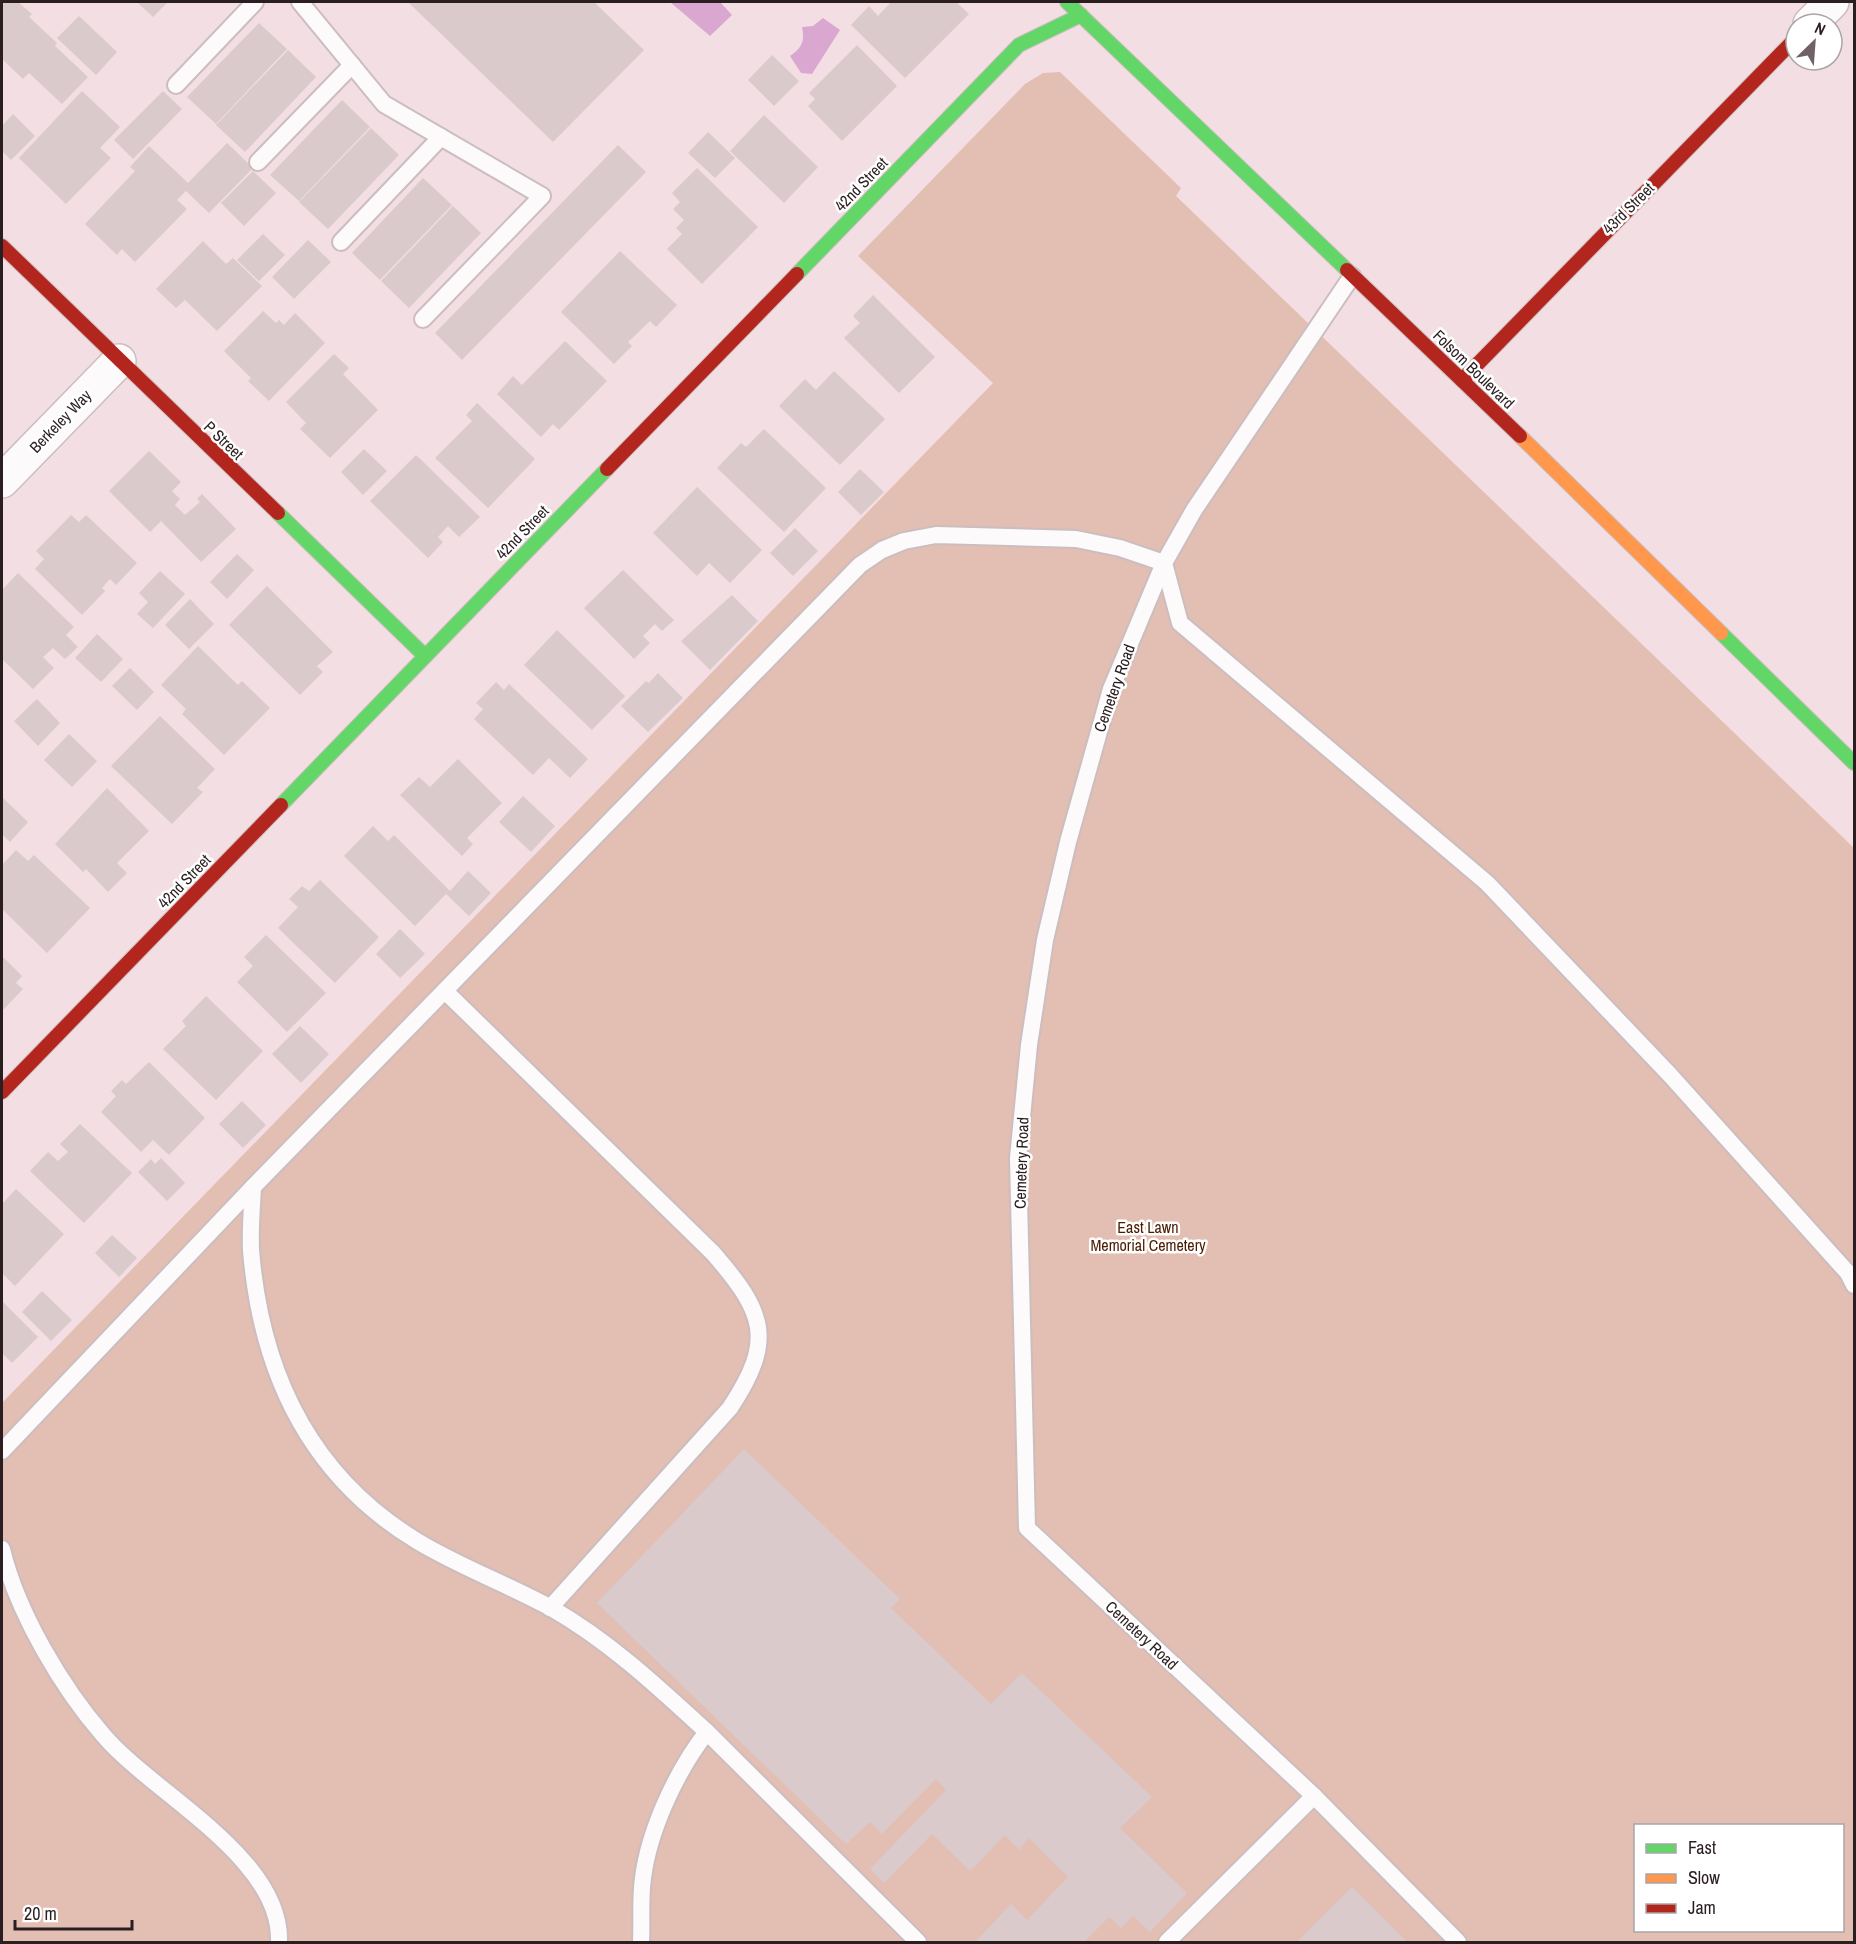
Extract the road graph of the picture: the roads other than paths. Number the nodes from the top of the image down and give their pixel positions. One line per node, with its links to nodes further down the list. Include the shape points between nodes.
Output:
1 (255, 2): 7 (lane)
2 (300, 2): 6 (lane)
3 (1067, 2): 4 (street, Folsom Boulevard)
4 (1081, 15): 12 (street, Folsom Boulevard); 18 (street, 42nd Street, via 1019,45)
5 (1784, 50): 15 (street, 43rd Street)
6 (352, 65): 8 (lane, via 384,104); 9 (lane)
7 (176, 85)
8 (441, 137): 10 (lane); 13 (lane, via 542,196)
9 (258, 162)
10 (341, 242)
11 (2, 246): 14 (street, P Street)
12 (1352, 276): 15 (street, Folsom Boulevard); 17 (lane, Cemetery Road, via 1194,510)
13 (423, 319)
14 (119, 361): 16 (street, Berkeley Way); 18 (street, P Street)
15 (1462, 380): 19 (street, Folsom Boulevard)
16 (2, 482)
17 (1164, 563): 20 (lane, via 1076,539 936,535 882,550 860,565); 23 (lane, via 1180,623 1488,883 1670,1075 1848,1273); 28 (lane, Cemetery Road, via 1111,689 1089,760 1045,940 1029,1045 1018,1158 1027,1528)
18 (425, 656): 21 (street, 42nd Street)
19 (1854, 763)
20 (446, 992): 22 (lane); 26 (lane, via 713,1253 739,1283 760,1331 758,1358 748,1382 730,1408)
21 (2, 1092)
22 (253, 1187): 24 (lane); 26 (lane, via 251,1249 260,1311 290,1402 312,1444 342,1481 375,1512 415,1540)
23 (1854, 1285)
24 (2, 1450)
25 (2, 1550): 29 (lane, via 33,1628 80,1707 129,1763 248,1865 264,1886 274,1910)
26 (550, 1608): 27 (lane, via 612,1649)
27 (707, 1732): 30 (lane, via 688,1756 653,1836 643,1878); 31 (lane)
28 (1314, 1796): 32 (lane); 33 (lane, Cemetery Road)
29 (279, 1942)
30 (641, 1942)
31 (918, 1942)
32 (1167, 1942)
33 (1458, 1942)

